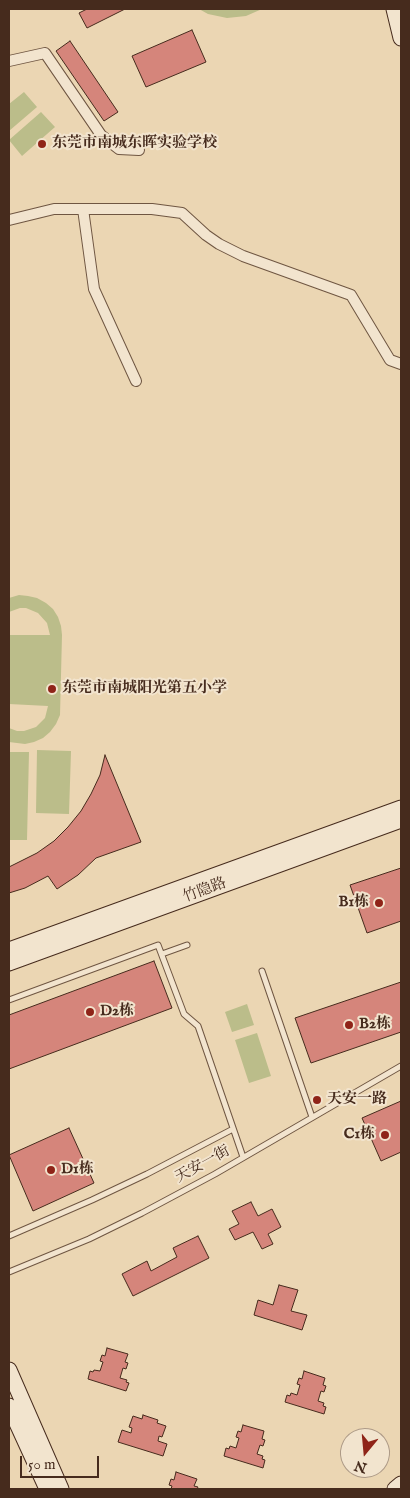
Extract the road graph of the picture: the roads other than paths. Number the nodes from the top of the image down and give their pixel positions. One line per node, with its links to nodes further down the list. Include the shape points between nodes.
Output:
1 (394, 9): 2 (street)
2 (401, 38)
3 (9, 61): 4 (street, via 44,53 101,135 119,148)
4 (139, 150)
5 (82, 209): 6 (street, via 54,209); 7 (street, via 152,209 182,213 218,244 351,295 390,360); 8 (street, via 94,290)
6 (9, 220)
7 (401, 364)
8 (136, 381)
9 (401, 808): 12 (street, 竹隐路)
10 (401, 820): 14 (street, 竹隐路)
11 (187, 945): 13 (lane)
12 (9, 950)
13 (162, 954): 16 (lane, via 158,945); 19 (lane, via 184,1014 198,1026)
14 (9, 963)
15 (262, 971): 18 (lane)
16 (9, 1000)
17 (401, 1066): 18 (lane, 天安一街)
18 (312, 1117): 20 (lane, 天安一街)
19 (233, 1130): 20 (lane); 21 (lane, via 139,1178)
20 (243, 1157): 22 (lane, 天安一街, via 89,1239)
21 (9, 1236)
22 (9, 1272)
23 (9, 1370): 27 (street)
24 (9, 1406): 26 (street)
25 (401, 1484): 28 (street)
26 (47, 1489)
27 (61, 1489)
28 (395, 1489)

